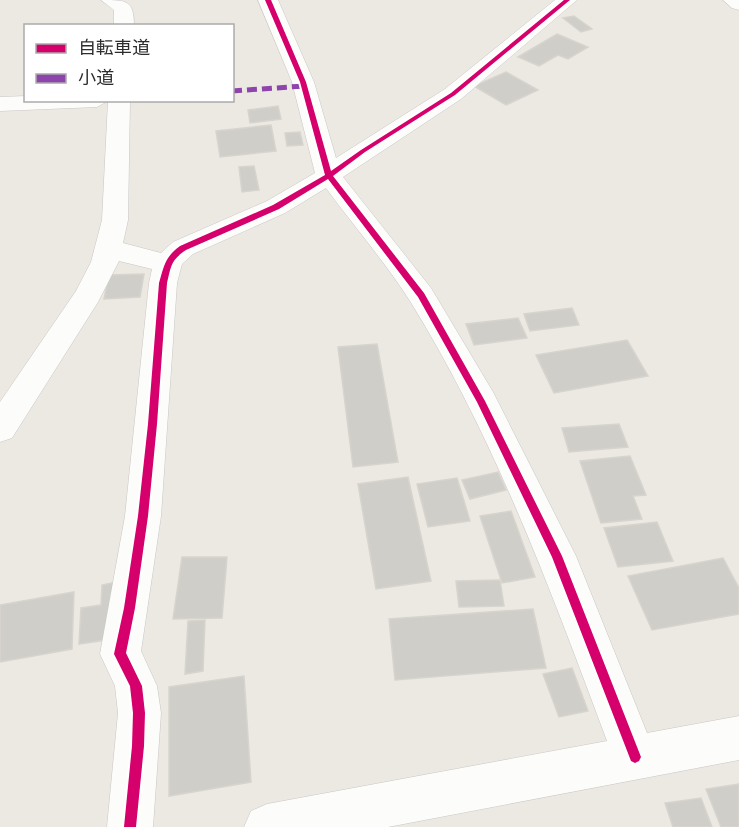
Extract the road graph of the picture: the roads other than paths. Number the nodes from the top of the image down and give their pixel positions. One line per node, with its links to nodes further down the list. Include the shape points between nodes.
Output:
1 (111, 0): 6 (street, via 124,8)
2 (268, 0): 10 (street, via 303,82)
3 (567, 0): 10 (street, via 453,94)
4 (733, 0): 5 (street)
5 (739, 4)
6 (124, 24)
7 (49, 102): 9 (street)
8 (119, 102): 11 (street, via 115,220)
9 (0, 104)
10 (330, 176): 12 (street, via 276,207 192,243 173,255); 15 (street, via 420,295 481,401 557,556)
11 (110, 249): 12 (street); 13 (street, via 99,276)
12 (168, 264): 16 (street, via 163,283 148,496 136,584 120,654 138,696)
13 (0, 429)
14 (739, 738): 15 (street)
15 (635, 757): 17 (street)
16 (130, 827)
17 (267, 827)

